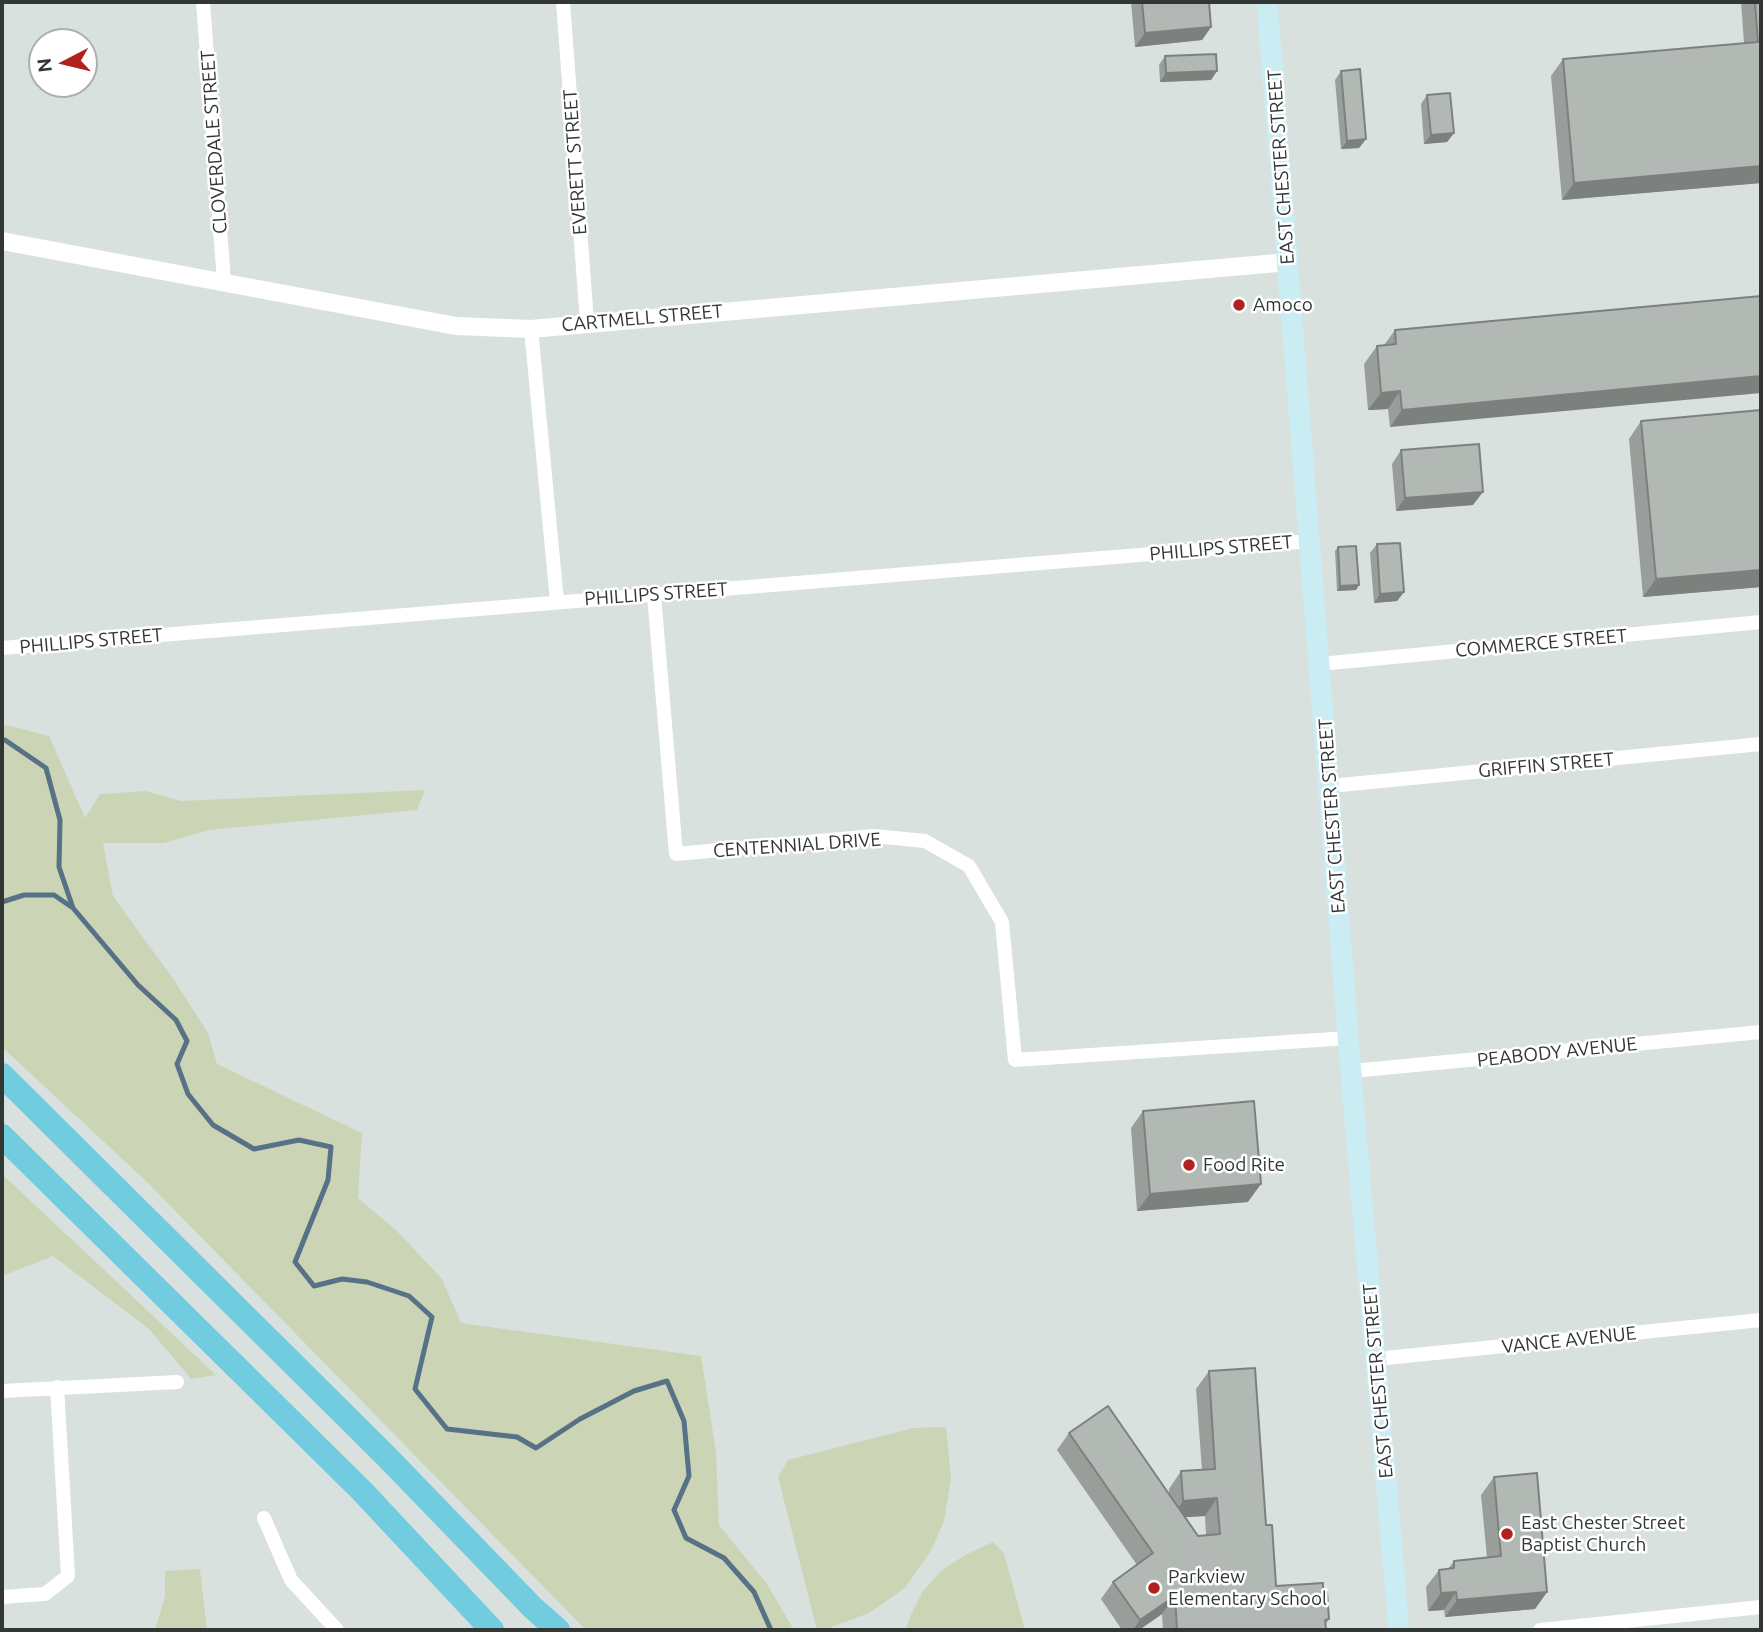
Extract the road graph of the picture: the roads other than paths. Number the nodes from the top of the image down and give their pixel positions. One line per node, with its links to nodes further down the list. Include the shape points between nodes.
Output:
1 (203, 2): 6 (street, CLOVERDALE STREET)
2 (563, 2): 7 (street, EVERETT STREET)
3 (1267, 2): 5 (main road, EAST CHESTER STREET)
4 (2, 241): 6 (street, CARTMELL STREET)
5 (1288, 262): 7 (street, CARTMELL STREET); 9 (main road, EAST CHESTER STREET)
6 (224, 282): 8 (street, CARTMELL STREET, via 456,326)
7 (587, 322): 8 (street, CARTMELL STREET)
8 (531, 329): 11 (street)
9 (1310, 541): 10 (street, PHILLIPS STREET); 14 (main road, EAST CHESTER STREET)
10 (654, 594): 11 (street, PHILLIPS STREET); 18 (street, CENTENNIAL DRIVE, via 676,854 874,836 925,841 969,866 1002,922 1015,1060)
11 (556, 601): 13 (street, PHILLIPS STREET)
12 (1761, 622): 14 (street, COMMERCE STREET)
13 (2, 648)
14 (1320, 664): 16 (main road, EAST CHESTER STREET)
15 (1761, 744): 16 (street, GRIFFIN STREET)
16 (1330, 786): 18 (main road, EAST CHESTER STREET)
17 (1761, 1032): 19 (street, PEABODY AVENUE)
18 (1349, 1038): 19 (main road, EAST CHESTER STREET)
19 (1352, 1072): 23 (main road, EAST CHESTER STREET)
20 (2, 1075): 32 (highway)
21 (2, 1136): 31 (highway, via 362,1491)
22 (1761, 1320): 23 (street, VANCE AVENUE)
23 (1376, 1359): 33 (main road, EAST CHESTER STREET)
24 (177, 1382): 25 (street)
25 (57, 1387): 26 (street); 28 (street, via 68,1576 45,1594)
26 (2, 1391)
27 (264, 1518): 30 (street, via 291,1580)
28 (2, 1597)
29 (1761, 1607): 34 (street)
30 (337, 1630)
31 (492, 1630)
32 (558, 1630)
33 (1399, 1630)
34 (1540, 1630)

